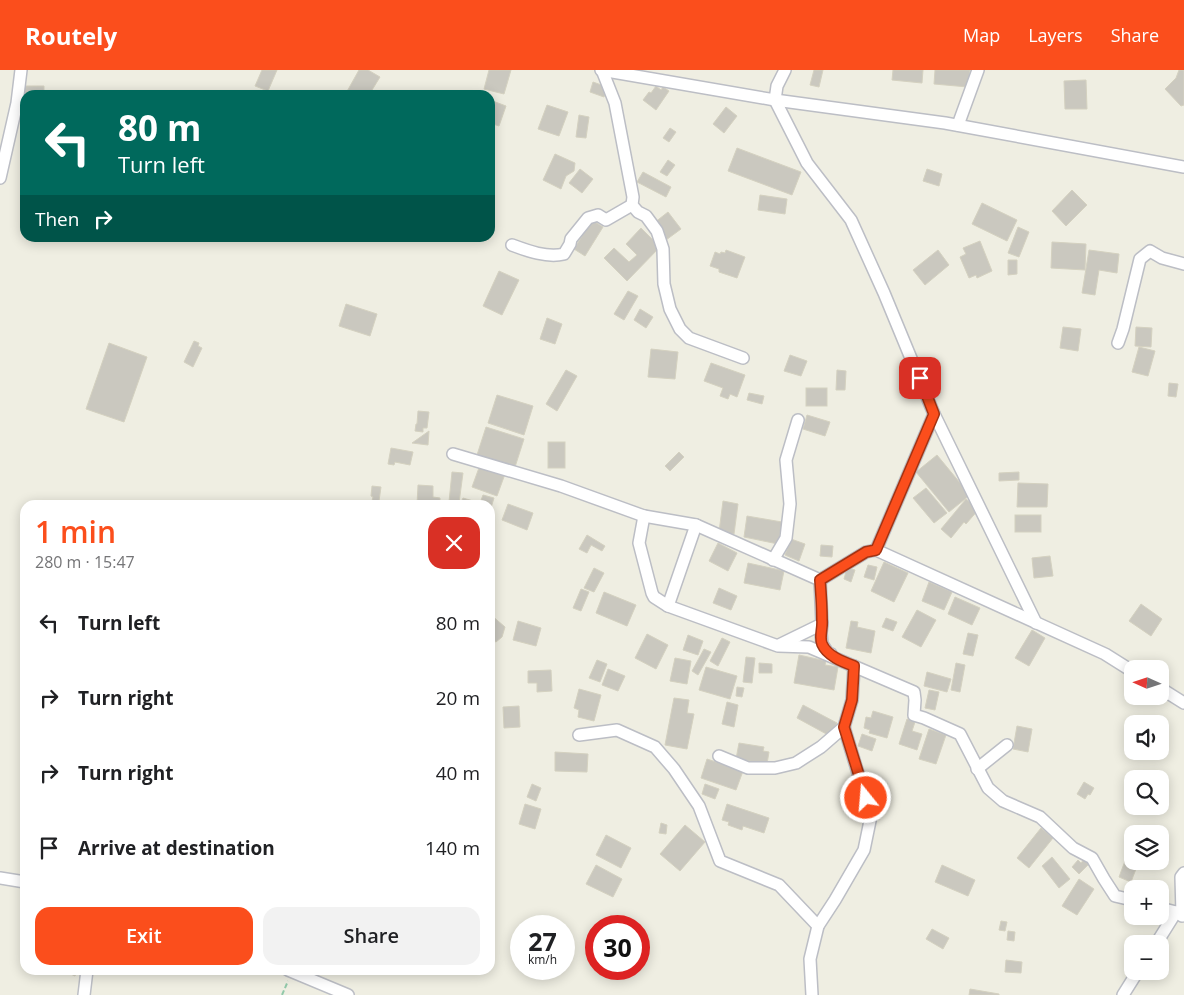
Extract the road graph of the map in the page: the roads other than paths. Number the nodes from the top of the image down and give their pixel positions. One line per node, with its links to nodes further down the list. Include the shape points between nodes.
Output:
1 (21, 70): 8 (street)
2 (602, 70): 5 (street); 9 (street, via 615,103)
3 (785, 70): 5 (street, via 777,86)
4 (978, 70): 6 (street)
5 (775, 100): 6 (street); 14 (street, via 807,163 851,220)
6 (958, 125): 7 (street)
7 (1184, 167)
8 (0, 178)
9 (632, 205): 10 (street, via 606,220 598,216 588,218 564,254 542,254); 13 (street, via 646,216 657,232 663,249 664,284 670,310 680,329 689,338)
10 (512, 245)
11 (1184, 264): 12 (street, via 1150,251 1140,258)
12 (1118, 344)
13 (743, 358)
14 (934, 414): 19 (street); 23 (street)
15 (798, 420): 20 (street, via 786,460 790,504 786,538)
16 (453, 454): 17 (street, via 561,486)
17 (644, 516): 18 (street); 22 (street, via 639,543 652,593)
18 (696, 525): 20 (street); 22 (street)
19 (876, 550): 21 (street, via 866,552); 23 (street)
20 (773, 560): 21 (street)
21 (820, 580): 24 (street)
22 (668, 606): 25 (street)
23 (1036, 623): 28 (street)
24 (822, 624): 25 (street); 26 (street, via 822,644 828,653)
25 (778, 646): 26 (street, via 809,647)
26 (841, 661): 27 (street)
27 (854, 666): 31 (street, via 852,700); 35 (street, via 914,692 914,715 960,734)
28 (1124, 666)
29 (1169, 694): 30 (street)
30 (1184, 703)
31 (844, 727): 34 (street, via 796,764 748,768); 42 (street, via 871,816 864,850)
32 (578, 735): 42 (street, via 617,730 655,747 699,806 720,861 779,885)
33 (1007, 745): 35 (street)
34 (719, 756)
35 (977, 769): 39 (street, via 988,788 1003,801 1040,817 1073,848 1092,858 1115,896)
36 (1184, 872): 41 (street, via 1181,877)
37 (0, 878): 38 (street)
38 (20, 881)
39 (1124, 898)
40 (1169, 911): 41 (street)
41 (1181, 915): 43 (street)
42 (818, 926): 49 (street, via 810,960)
43 (1164, 935)
44 (86, 975): 47 (street)
45 (300, 975): 48 (street)
46 (1132, 980): 50 (street)
47 (84, 995)
48 (348, 995)
49 (812, 995)
50 (1123, 995)

